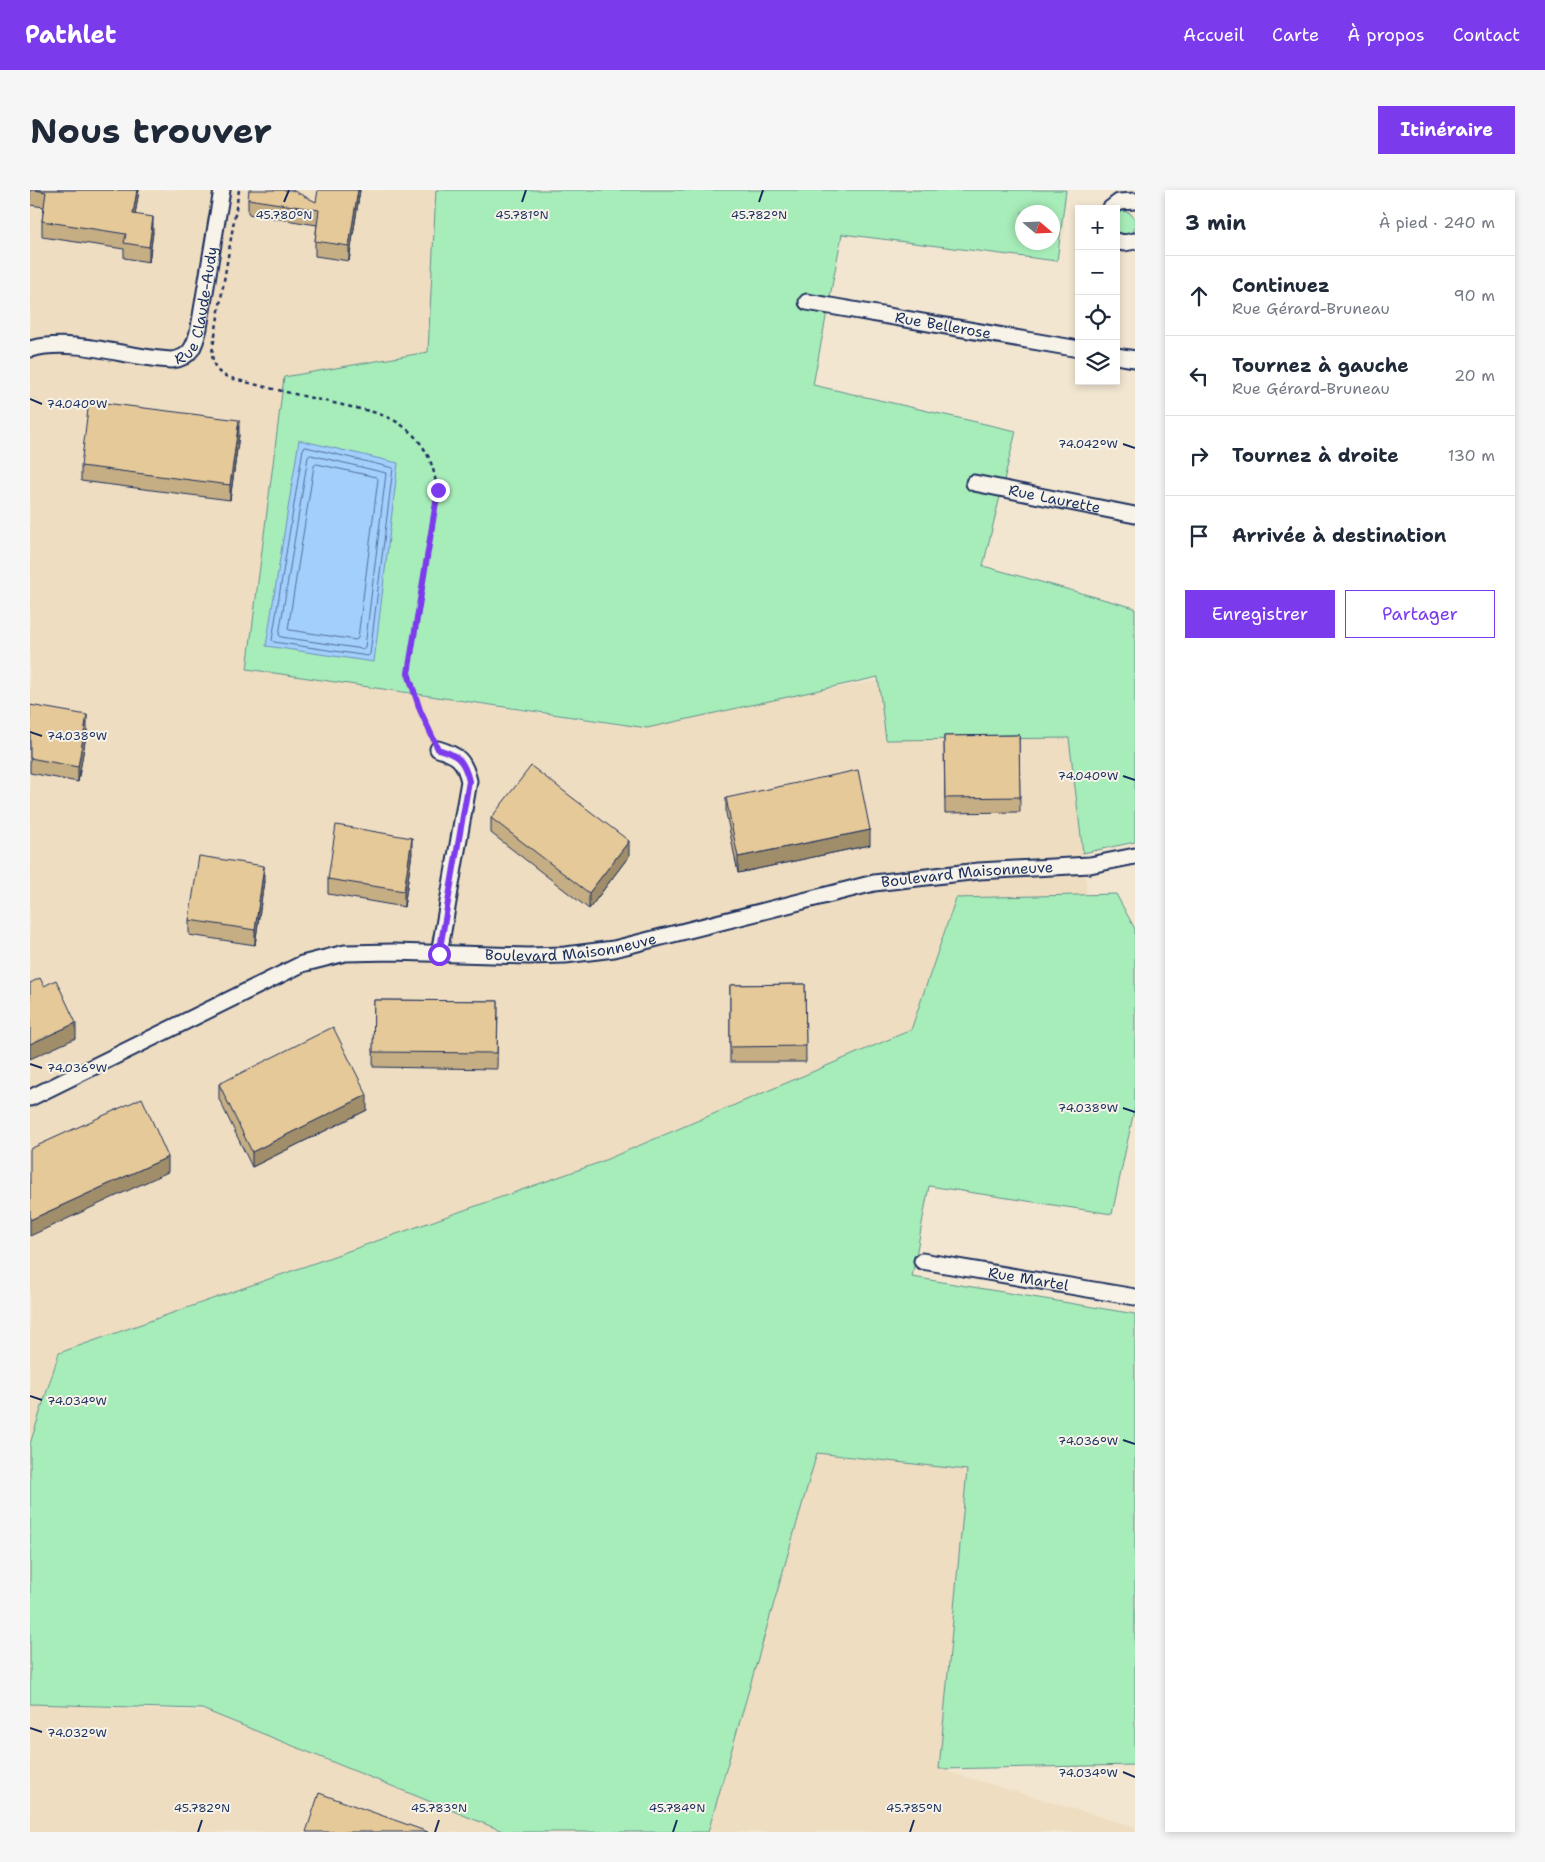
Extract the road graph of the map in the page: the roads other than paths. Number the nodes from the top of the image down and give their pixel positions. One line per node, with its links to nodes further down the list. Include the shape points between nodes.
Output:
1 (222, 190): 8 (street, Rue Claude-Audy, via 199,328 187,355 167,360 65,345)
2 (1135, 202): 3 (street)
3 (1115, 205)
4 (1120, 242): 5 (street)
5 (1135, 242)
6 (807, 302): 7 (street, Rue Bellerose)
7 (1075, 348)
8 (30, 349)
9 (1120, 357): 10 (street)
10 (1135, 359)
11 (974, 482): 12 (street, Rue Laurette)
12 (1135, 515)
13 (438, 749): 15 (street, via 460,759 469,781)
14 (1135, 856): 15 (street, Boulevard Maisonneuve, via 1090,865 979,871 874,884 614,949 564,955)
15 (439, 954): 16 (street, Boulevard Maisonneuve, via 345,953 302,964)
16 (30, 1098)
17 (922, 1261): 18 (street, Rue Martel)
18 (1135, 1297)

